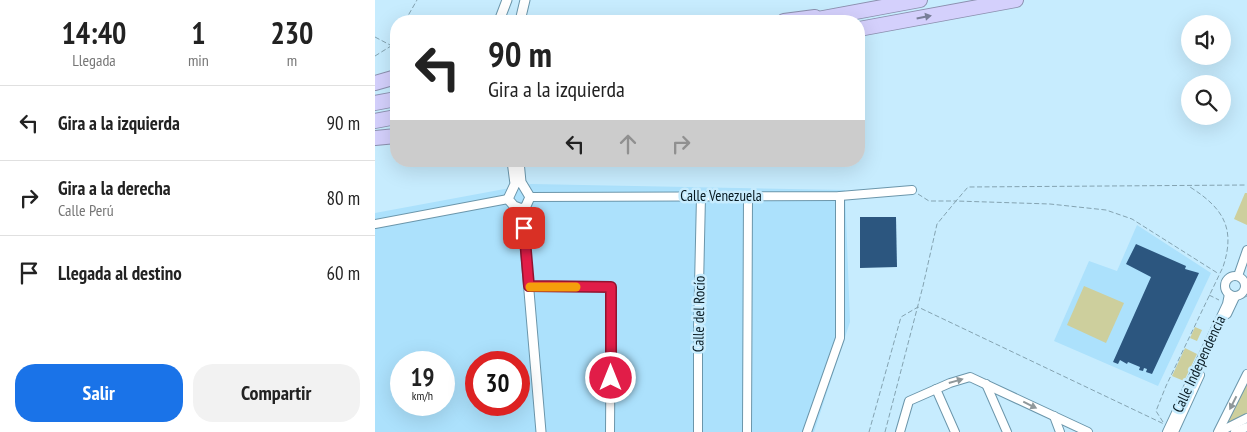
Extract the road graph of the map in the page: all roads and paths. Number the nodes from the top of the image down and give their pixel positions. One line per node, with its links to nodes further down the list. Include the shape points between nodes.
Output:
1 (417, 0): 7 (path)
2 (507, 0): 8 (street)
3 (525, 0): 9 (street)
4 (920, 0): 6 (highway)
5 (1016, 0): 12 (highway, one-way to 5)
6 (853, 12): 10 (highway); 11 (highway)
7 (408, 15)
8 (501, 15)
9 (522, 15)
10 (830, 15)
11 (838, 15)
12 (865, 30)
13 (375, 37): 14 (path)
14 (390, 45)
15 (390, 47): 16 (path)
16 (375, 56)
17 (390, 79): 18 (highway)
18 (375, 83)
19 (390, 100): 20 (highway)
20 (375, 103)
21 (390, 118): 22 (highway)
22 (375, 121)
23 (390, 137): 24 (highway)
24 (375, 138)
25 (514, 167): 34 (street, via 515,184)
26 (520, 167): 33 (street, via 521,182)
27 (1247, 185): 28 (path)
28 (1188, 186): 35 (path, via 967,187); 39 (path, via 1207,198 1223,218 1228,234 1228,251)
29 (912, 190): 32 (street, Calle Venezuela); 35 (path, via 929,201)
30 (701, 196): 31 (street, Calle Venezuela); 33 (street, Calle Venezuela); 54 (street, Calle del Rocío)
31 (748, 196): 32 (street, Calle Venezuela); 55 (street)
32 (840, 196): 56 (street, via 840,338)
33 (530, 197): 36 (street)
34 (508, 199): 36 (street); 37 (street)
35 (955, 201): 39 (path, via 1050,204 1106,210 1132,219); 44 (path, via 937,224)
36 (522, 209): 41 (street)
37 (375, 224)
38 (1247, 250): 40 (street)
39 (1219, 274): 44 (path, via 1156,411 1165,424)
40 (1238, 276): 42 (street); 43 (street, via 1231,276 1224,287)
41 (529, 286): 52 (street); 53 (street, via 611,287)
42 (1246, 290): 43 (street)
43 (1232, 296): 63 (street, Calle Independencia); 64 (street, Calle Independencia)
44 (918, 306): 57 (path, via 901,317); 58 (path)
45 (1247, 374): 65 (street, one-way to 65)
46 (986, 384): 47 (street, one-way to 46, via 970,377); 48 (street, one-way to 48); 60 (street)
47 (936, 389): 51 (street, via 909,401); 59 (street)
48 (1054, 416): 61 (street); 62 (street)
49 (1247, 418): 65 (street)
50 (1247, 427): 66 (street)
51 (901, 431)
52 (541, 432)
53 (610, 432)
54 (698, 432)
55 (747, 432)
56 (807, 432)
57 (869, 432)
58 (885, 432)
59 (955, 432)
60 (1007, 432)
61 (1061, 432)
62 (1088, 432)
63 (1167, 432)
64 (1174, 432)
65 (1219, 432)
66 (1235, 432)

